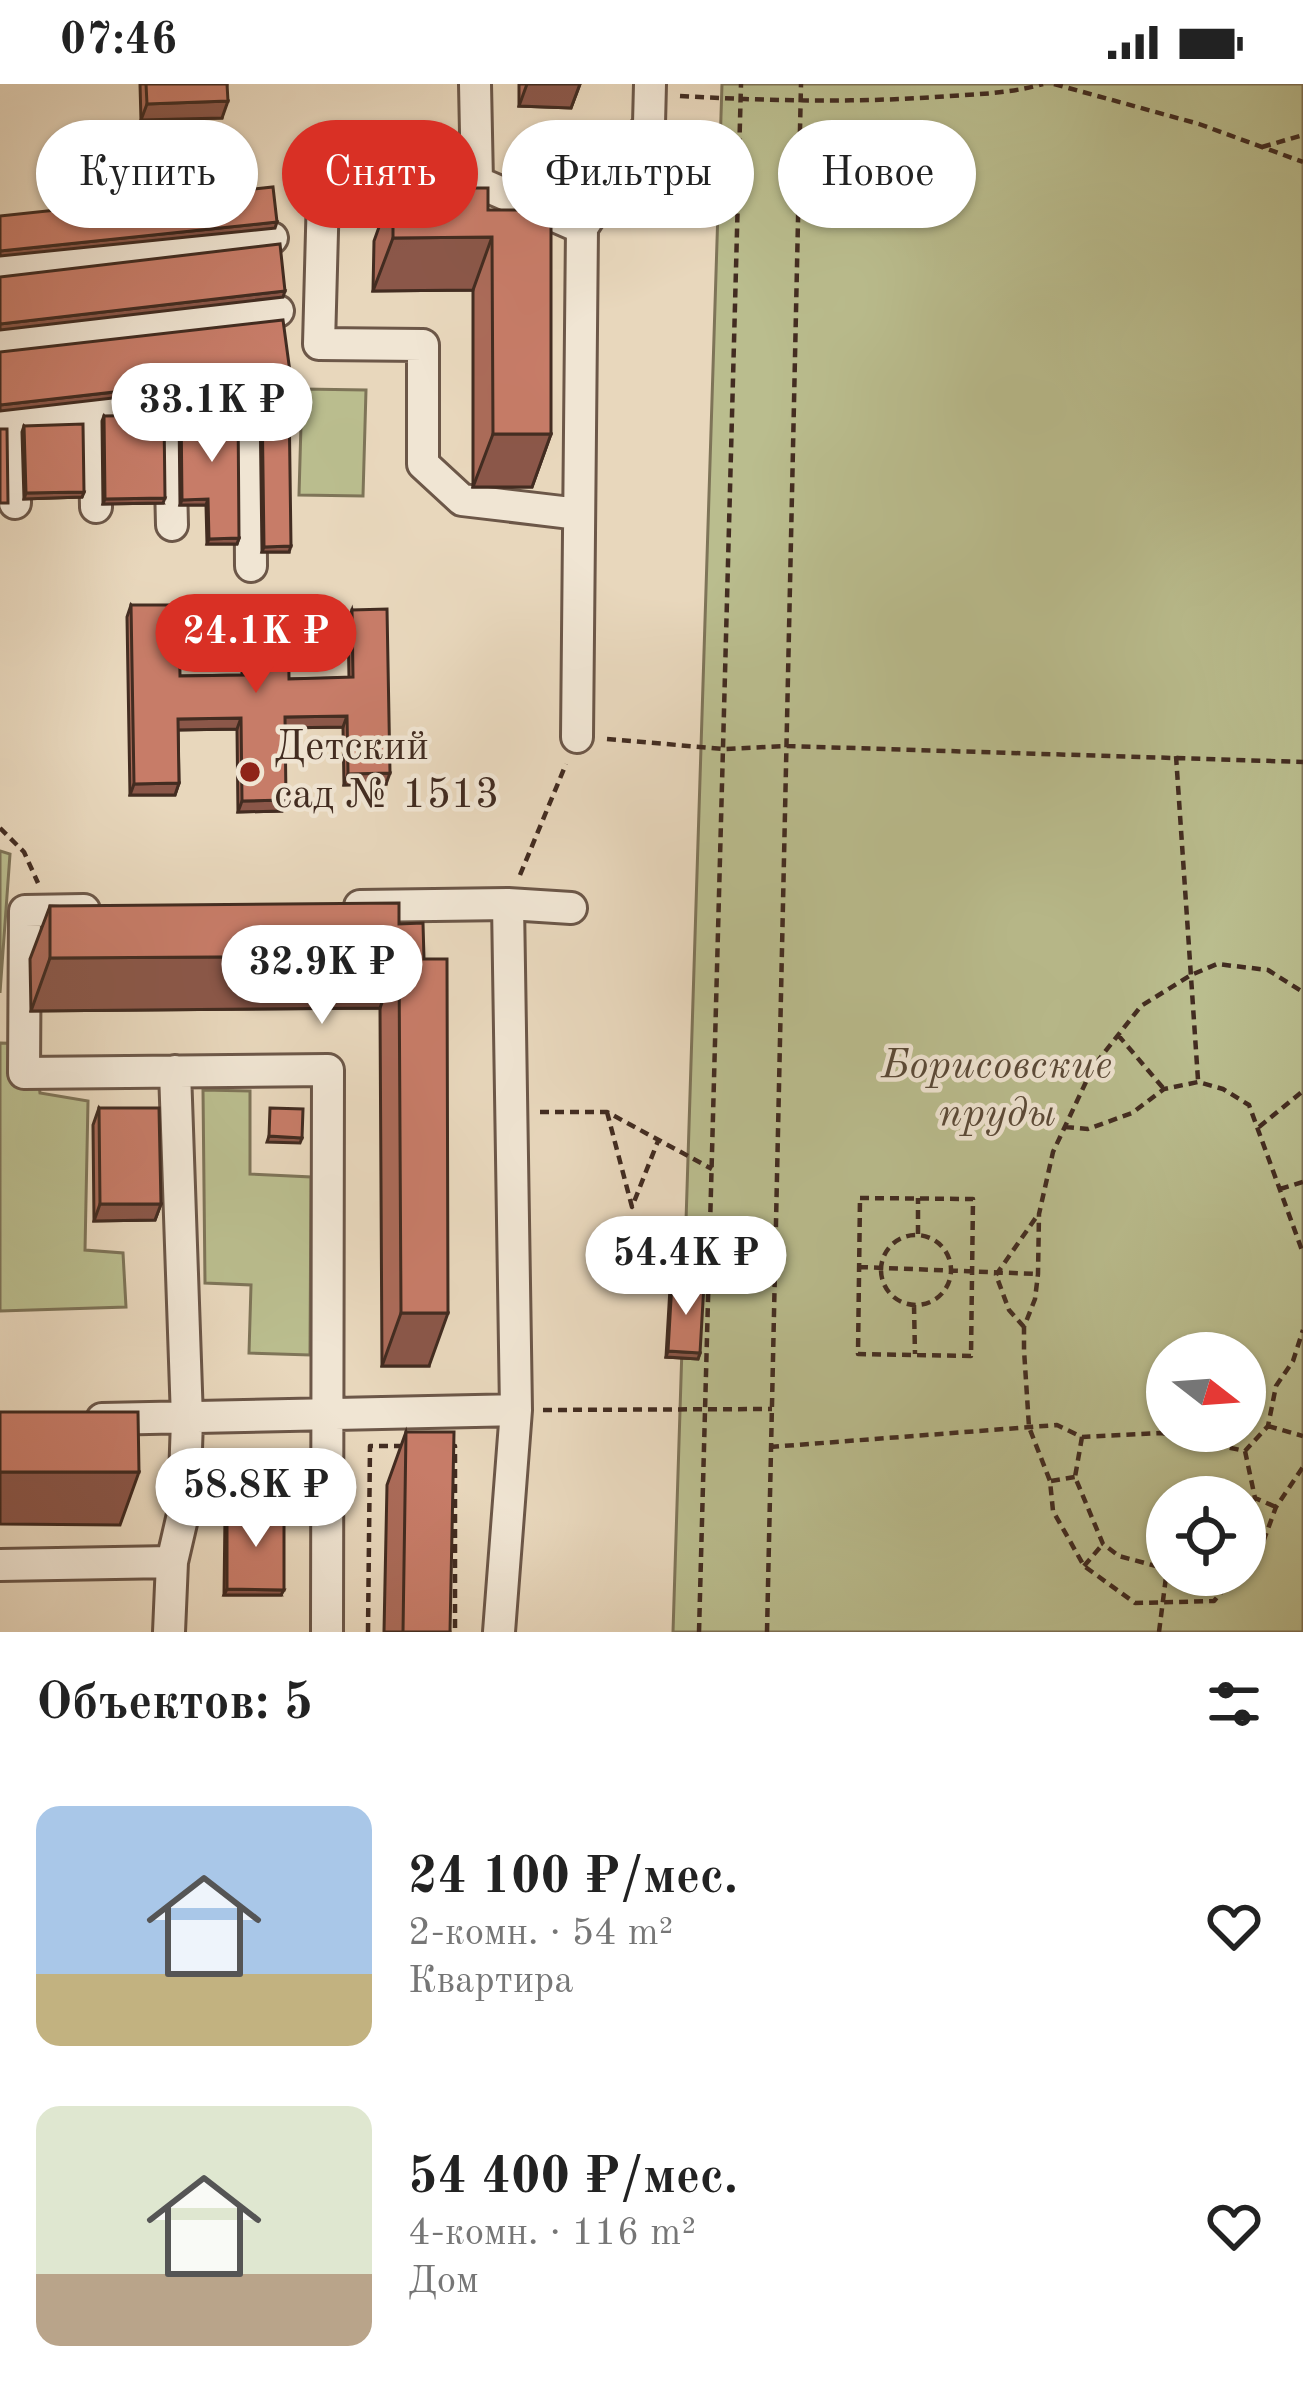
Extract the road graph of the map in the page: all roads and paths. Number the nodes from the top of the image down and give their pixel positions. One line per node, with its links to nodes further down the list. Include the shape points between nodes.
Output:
1 (475, 84): 9 (lane)
2 (741, 84): 7 (path)
3 (801, 84): 8 (path)
4 (1042, 84): 8 (path)
5 (1054, 84): 12 (path)
6 (650, 89): 7 (path); 10 (lane)
7 (741, 99): 8 (path); 30 (path)
8 (801, 103): 29 (path)
9 (476, 120)
10 (650, 120)
11 (1303, 134): 12 (path)
12 (1262, 147): 13 (path)
13 (1303, 162)
14 (322, 228): 25 (lane, via 319,344 423,345 423,464 462,500)
15 (582, 228): 25 (lane)
16 (272, 238): 17 (lane)
17 (0, 270)
18 (278, 311): 19 (lane)
19 (0, 345)
20 (169, 402): 21 (lane); 26 (lane); 27 (lane, via 265,391)
21 (94, 411): 22 (lane); 24 (lane)
22 (7, 421): 23 (lane)
23 (15, 502)
24 (96, 507)
25 (579, 514): 28 (lane)
26 (172, 525)
27 (251, 566)
28 (578, 737): 30 (path); 34 (path)
29 (787, 746): 30 (path); 31 (path); 70 (path)
30 (724, 749): 51 (path)
31 (1176, 756): 32 (path); 39 (path)
32 (1303, 762)
33 (0, 829): 38 (path, via 24,852)
34 (508, 904): 35 (lane); 36 (lane); 46 (lane)
35 (325, 907)
36 (571, 908)
37 (119, 909): 38 (lane)
38 (50, 910): 42 (lane, via 26,910 24,1072)
39 (1191, 975): 40 (path, via 1217,964 1268,970); 41 (path, via 1142,1006); 43 (path)
40 (1303, 992)
41 (1118, 1036): 44 (path); 49 (path, via 1093,1067)
42 (175, 1071): 73 (lane, via 328,1070); 74 (lane)
43 (1198, 1082): 44 (path); 48 (path, via 1249,1105)
44 (1164, 1089): 49 (path, via 1132,1113 1088,1129)
45 (1303, 1091): 48 (path)
46 (511, 1111): 47 (path); 71 (lane)
47 (607, 1112): 50 (path); 50 (path, via 632,1207)
48 (1259, 1126): 53 (path)
49 (1065, 1127): 55 (path)
50 (659, 1140): 51 (path)
51 (712, 1169): 72 (path)
52 (1303, 1182): 53 (path)
53 (1280, 1189): 57 (path)
54 (919, 1198): 56 (path); 58 (path, via 860,1198); 61 (path, via 974,1199)
55 (1039, 1214): 62 (path); 63 (path)
56 (918, 1234): 59 (path, via 889,1247); 60 (path, via 939,1242)
57 (1303, 1253)
58 (860, 1267): 59 (path); 67 (path, via 859,1354)
59 (881, 1268): 60 (path); 64 (path, via 894,1298)
60 (952, 1271): 61 (path); 64 (path, via 936,1300)
61 (973, 1273): 62 (path); 67 (path, via 971,1356)
62 (996, 1274): 63 (path); 65 (path)
63 (1038, 1274): 65 (path)
64 (914, 1305): 67 (path)
65 (1024, 1328): 77 (path)
66 (1303, 1330): 68 (path)
67 (915, 1355)
68 (1293, 1361): 69 (path); 76 (path, via 1276,1385)
69 (1303, 1363)
70 (772, 1409): 72 (path); 83 (path)
71 (516, 1410): 72 (path); 73 (lane); 102 (lane)
72 (706, 1410): 103 (path)
73 (328, 1416): 74 (lane); 99 (lane)
74 (187, 1419): 75 (lane); 91 (lane, via 184,1510)
75 (70, 1420)
76 (1268, 1426): 79 (path)
77 (1029, 1427): 80 (path, via 1057,1425); 83 (path); 86 (path)
78 (1146, 1434): 80 (path)
79 (1303, 1436)
80 (1082, 1437): 85 (path)
81 (413, 1446): 100 (path, via 370,1446)
82 (434, 1446): 101 (path, via 455,1446)
83 (770, 1447): 104 (path)
84 (1303, 1467): 88 (path)
85 (1075, 1477): 86 (path); 90 (path)
86 (1049, 1481): 94 (path, via 1053,1511)
87 (1266, 1503): 88 (path)
88 (1276, 1507): 89 (path)
89 (1266, 1534)
90 (1103, 1544): 92 (path); 94 (path)
91 (172, 1562): 93 (lane); 98 (lane)
92 (1146, 1563)
93 (0, 1565)
94 (1084, 1567): 97 (path, via 1136,1603)
95 (1163, 1596): 97 (path)
96 (1218, 1596): 97 (path)
97 (1162, 1605): 105 (path)
98 (169, 1632)
99 (327, 1632)
100 (368, 1632)
101 (455, 1632)
102 (499, 1632)
103 (699, 1632)
104 (766, 1632)
105 (1160, 1632)

